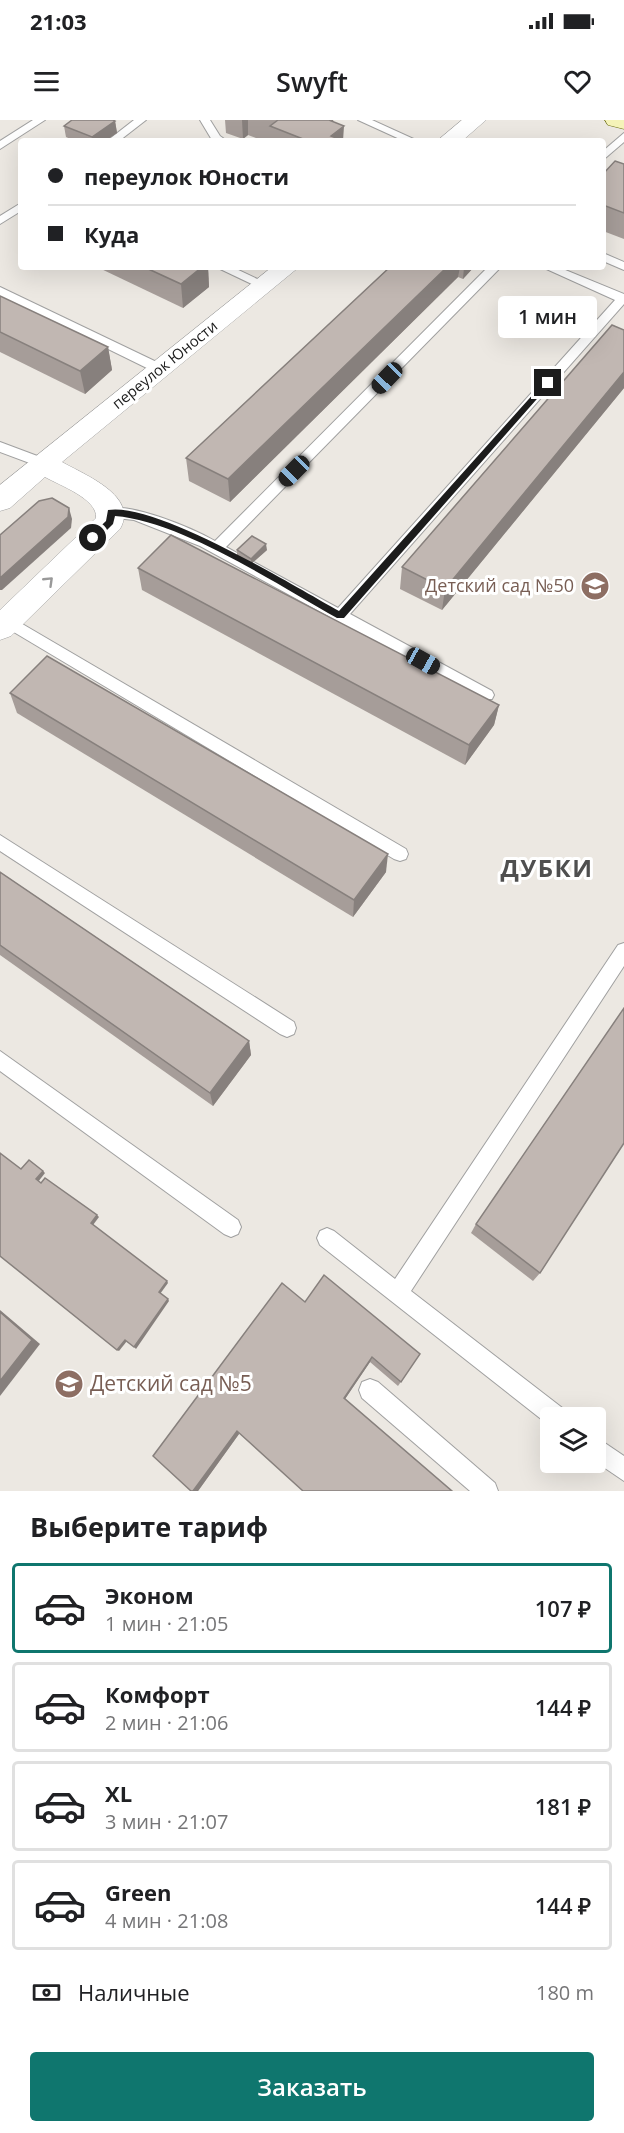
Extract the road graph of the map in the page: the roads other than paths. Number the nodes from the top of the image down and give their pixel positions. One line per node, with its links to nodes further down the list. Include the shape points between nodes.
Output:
1 (40, 120): 13 (lane)
2 (141, 120): 9 (lane)
3 (206, 120): 10 (lane)
4 (363, 120): 11 (lane)
5 (475, 120): 12 (street)
6 (616, 120): 7 (street)
7 (624, 123)
8 (624, 136): 14 (lane)
9 (116, 138)
10 (216, 138)
11 (406, 138)
12 (452, 138)
13 (0, 146)
14 (606, 154)
15 (18, 209): 16 (lane)
16 (0, 221)
17 (606, 258): 18 (lane)
18 (624, 266)
19 (229, 270): 23 (lane)
20 (282, 270): 23 (street, переулок Юности)
21 (492, 270): 31 (lane)
22 (555, 270): 25 (lane)
23 (264, 285): 26 (street, переулок Юности)
24 (0, 291): 26 (lane)
25 (624, 298): 32 (lane)
26 (160, 369): 28 (street, переулок Юности)
27 (0, 447): 28 (lane)
28 (43, 463): 29 (street, переулок Юности); 30 (street, via 100,496)
29 (0, 501)
30 (111, 513): 31 (lane, via 135,514); 33 (street, one-way to 30, via 110,522)
31 (216, 548): 32 (lane)
32 (340, 616): 34 (lane)
33 (2, 622): 36 (lane)
34 (486, 695)
35 (0, 842): 38 (lane)
36 (400, 854)
37 (624, 951): 42 (lane)
38 (287, 1028)
39 (0, 1060): 40 (lane)
40 (231, 1227)
41 (327, 1238): 42 (lane)
42 (398, 1293): 44 (lane)
43 (370, 1390): 47 (lane)
44 (543, 1407)
45 (606, 1456): 46 (lane)
46 (624, 1470)
47 (487, 1491)

